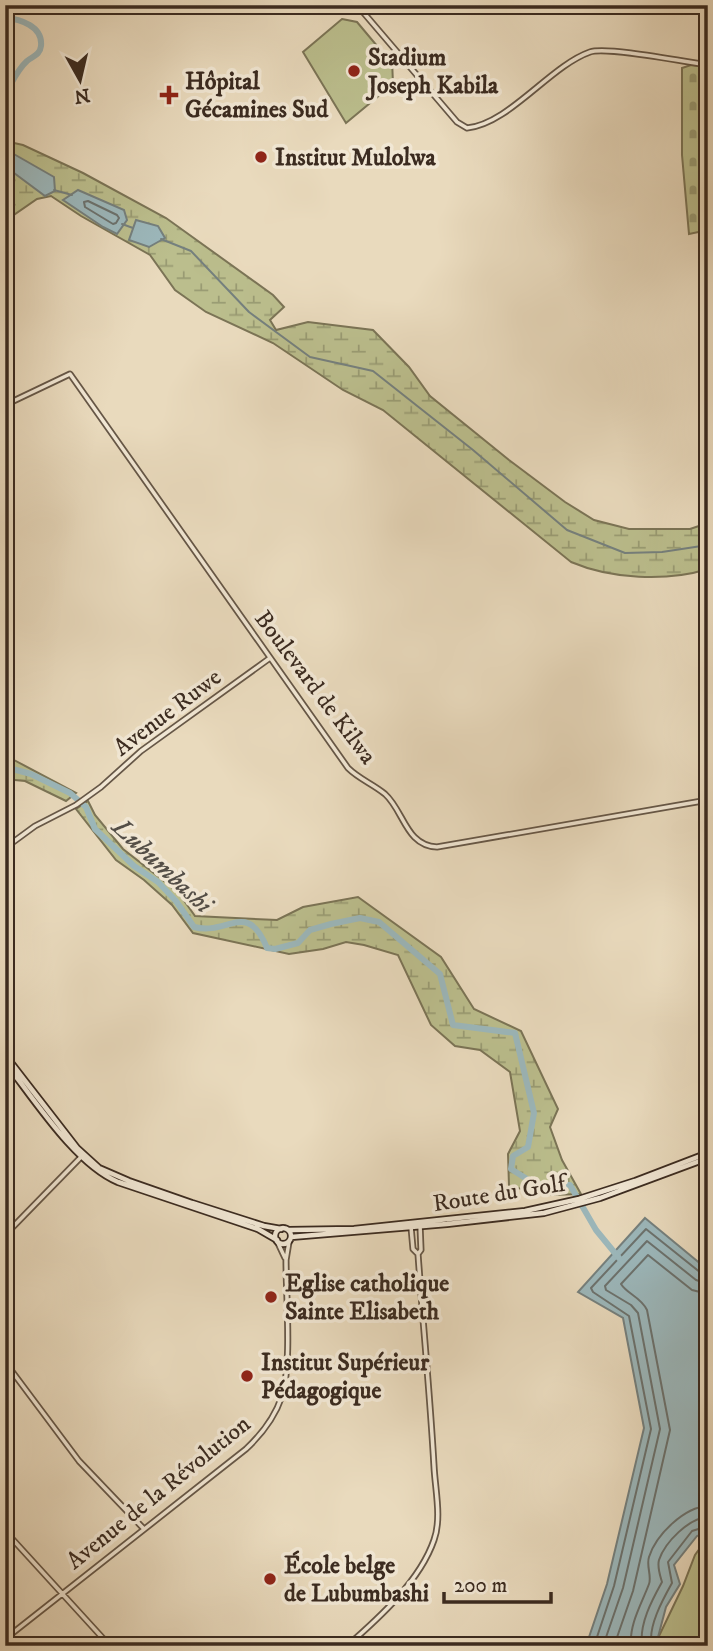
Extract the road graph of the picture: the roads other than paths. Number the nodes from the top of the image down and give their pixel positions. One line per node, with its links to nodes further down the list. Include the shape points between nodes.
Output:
1 (357, 5): 2 (street, via 467,128 499,115 589,52)
2 (708, 65)
3 (5, 405): 4 (street, Boulevard de Kilwa, via 70,374)
4 (271, 658): 5 (street, Boulevard de Kilwa, via 348,768 383,793 415,839 429,847); 6 (street, Avenue Ruwe, via 141,751 86,798)
5 (708, 800)
6 (5, 848)
7 (5, 1055): 9 (main road)
8 (5, 1062): 9 (main road)
9 (20, 1078): 10 (main road)
10 (82, 1156): 12 (main road, via 112,1175); 17 (street)
11 (708, 1156): 13 (main road, Route du Golf, via 583,1200)
12 (209, 1210): 15 (main road); 19 (main road)
13 (420, 1225): 14 (main road, Route du Golf); 20 (street)
14 (411, 1226): 16 (main road, Route du Golf); 18 (main road); 20 (street, via 413,1250)
15 (281, 1229): 16 (main road); 19 (main road)
16 (289, 1230): 18 (main road)
17 (5, 1235)
18 (290, 1240): 19 (main road); 21 (street, Avenue de la Révolution)
19 (277, 1241): 21 (street)
20 (418, 1254): 30 (street, via 437,1522 431,1548 410,1580 382,1615)
21 (286, 1260): 25 (street, Avenue de la Révolution, via 286,1370 276,1408 246,1449)
22 (5, 1363): 24 (street)
23 (5, 1370): 24 (street)
24 (14, 1373): 25 (street, via 79,1461)
25 (144, 1530): 27 (street, Avenue de la Révolution)
26 (5, 1531): 27 (street)
27 (63, 1593): 28 (street, Avenue de la Révolution); 29 (street)
28 (5, 1639)
29 (110, 1646)
30 (347, 1646)

